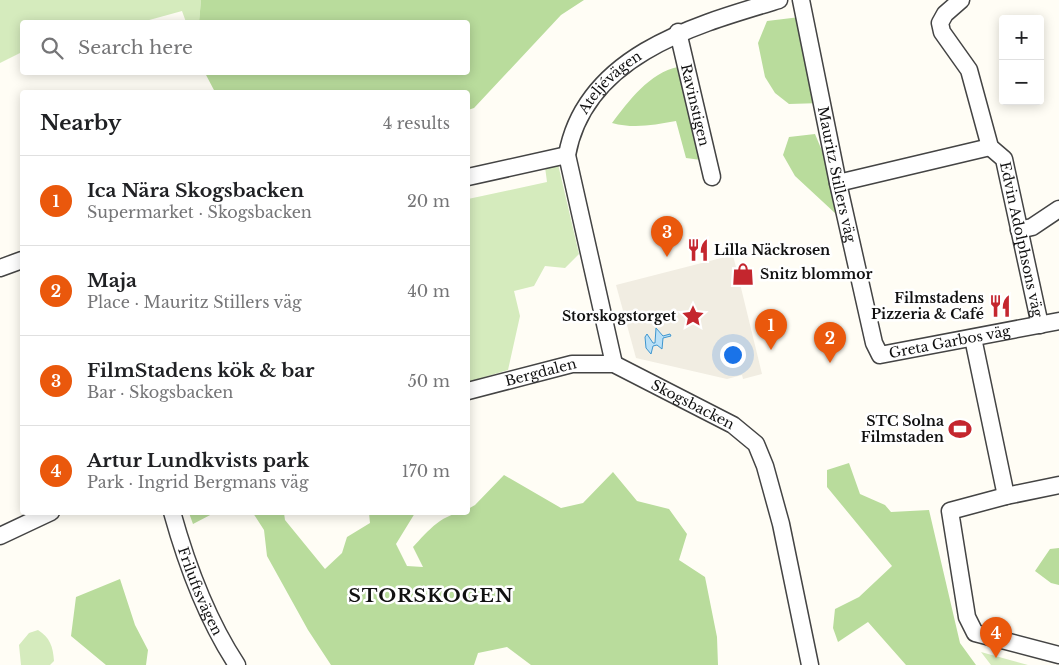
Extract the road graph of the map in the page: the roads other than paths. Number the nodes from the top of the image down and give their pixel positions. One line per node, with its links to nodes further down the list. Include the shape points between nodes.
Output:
1 (779, 0): 4 (street, Ateljévägen)
2 (801, 0): 9 (street, Mauritz Stillers väg)
3 (961, 0): 5 (street, Edvin Adolphsons väg, via 940,23 942,32 969,70)
4 (678, 32): 6 (street, Ateljévägen, via 633,59 598,87 574,127); 8 (street, Ravinstigen)
5 (990, 147): 9 (street); 11 (street, Edvin Adolphsons väg, via 1004,159)
6 (567, 155): 7 (street); 18 (street)
7 (470, 177)
8 (712, 177)
9 (838, 183): 17 (street, Mauritz Stillers väg)
10 (1059, 209): 11 (street, via 1032,227)
11 (1019, 230): 15 (street, Edvin Adolphsons väg)
12 (20, 261): 13 (street)
13 (0, 268)
14 (1059, 321): 15 (street, Greta Garbos väg)
15 (1040, 325): 16 (street, Greta Garbos väg)
16 (973, 338): 17 (street, Greta Garbos väg, via 885,355 880,355); 21 (street)
17 (876, 347)
18 (614, 364): 19 (street, Bergdalen, via 572,364); 27 (street, Skogsbacken, via 733,425 756,444 779,516)
19 (470, 391)
20 (1059, 485): 21 (street)
21 (1006, 496): 25 (street, via 950,511 967,617 975,633)
22 (45, 515): 24 (street)
23 (173, 515): 26 (street, Friluftsvägen, via 186,564 219,638)
24 (0, 536)
25 (1059, 655)
26 (236, 665)
27 (810, 665)

